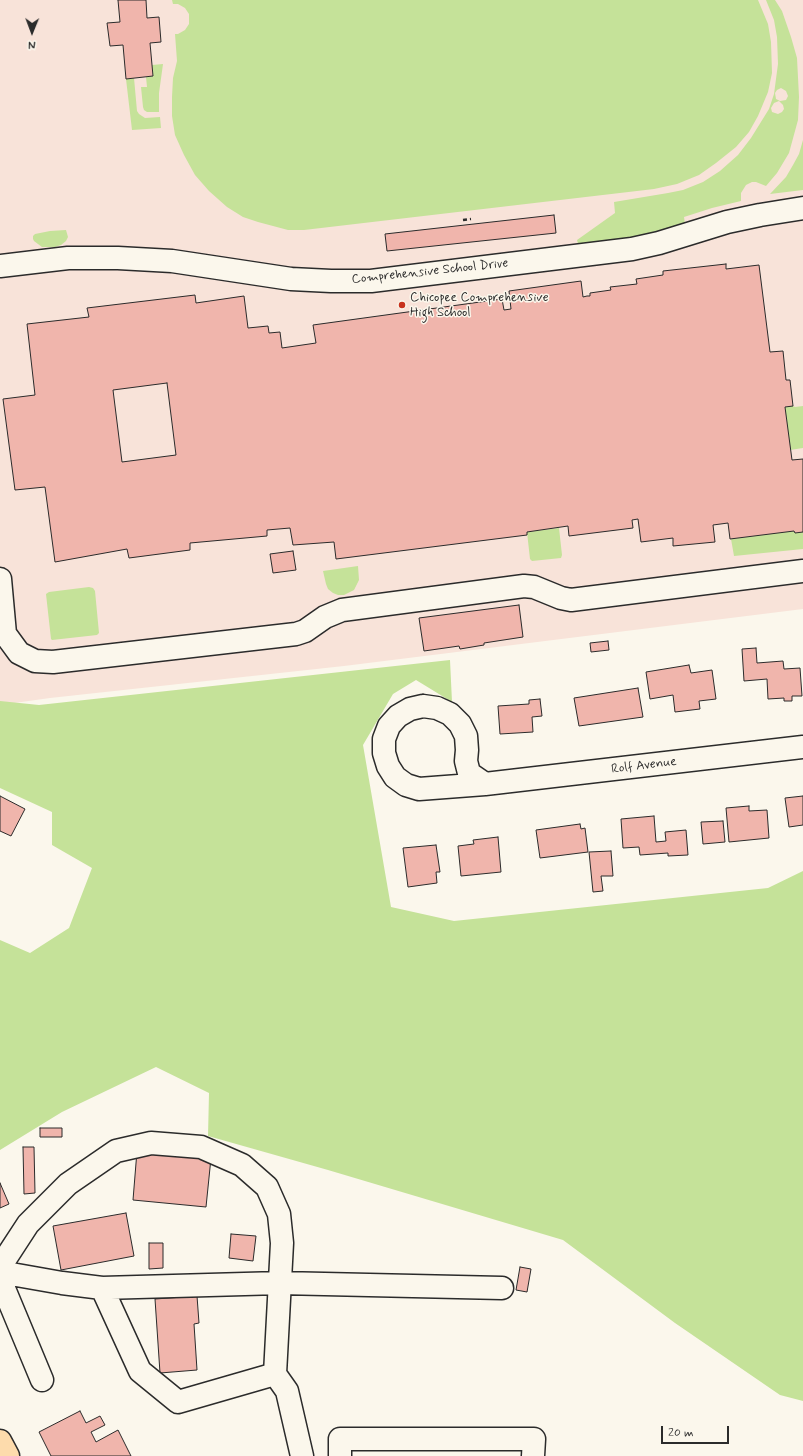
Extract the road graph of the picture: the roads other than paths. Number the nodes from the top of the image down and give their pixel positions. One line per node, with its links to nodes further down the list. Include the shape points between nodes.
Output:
1 (803, 208): 2 (street, Comprehensive School Drive, via 727,222 632,249 370,281 291,279 172,261 53,259)
2 (0, 266)
3 (803, 571): 5 (street, via 571,600 524,586 342,610 296,634 53,662 35,662 26,658 14,648)
4 (0, 579): 5 (street)
5 (2, 630)
6 (803, 747): 7 (street, Rolf Avenue)
7 (485, 784): 7 (street, Rolf Avenue, via 469,773 466,761 466,736 460,724 450,714 437,708 423,706 410,709 398,716 389,726 384,739 384,753 395,777 406,785 419,789 433,789)
8 (0, 1267): 11 (street, via 28,1224 68,1184 116,1151 151,1143 201,1147 242,1165 267,1187 278,1214 282,1243)
9 (0, 1272): 12 (street)
10 (0, 1278): 15 (street)
11 (280, 1283): 12 (street); 13 (street); 14 (street)
12 (102, 1288): 14 (street, via 140,1371 178,1402)
13 (502, 1288)
14 (275, 1374): 19 (street, via 287,1391)
15 (42, 1380)
16 (0, 1441): 18 (main road)
17 (340, 1447): 20 (street, via 534,1439)
18 (8, 1456)
19 (302, 1456)
20 (533, 1456)

